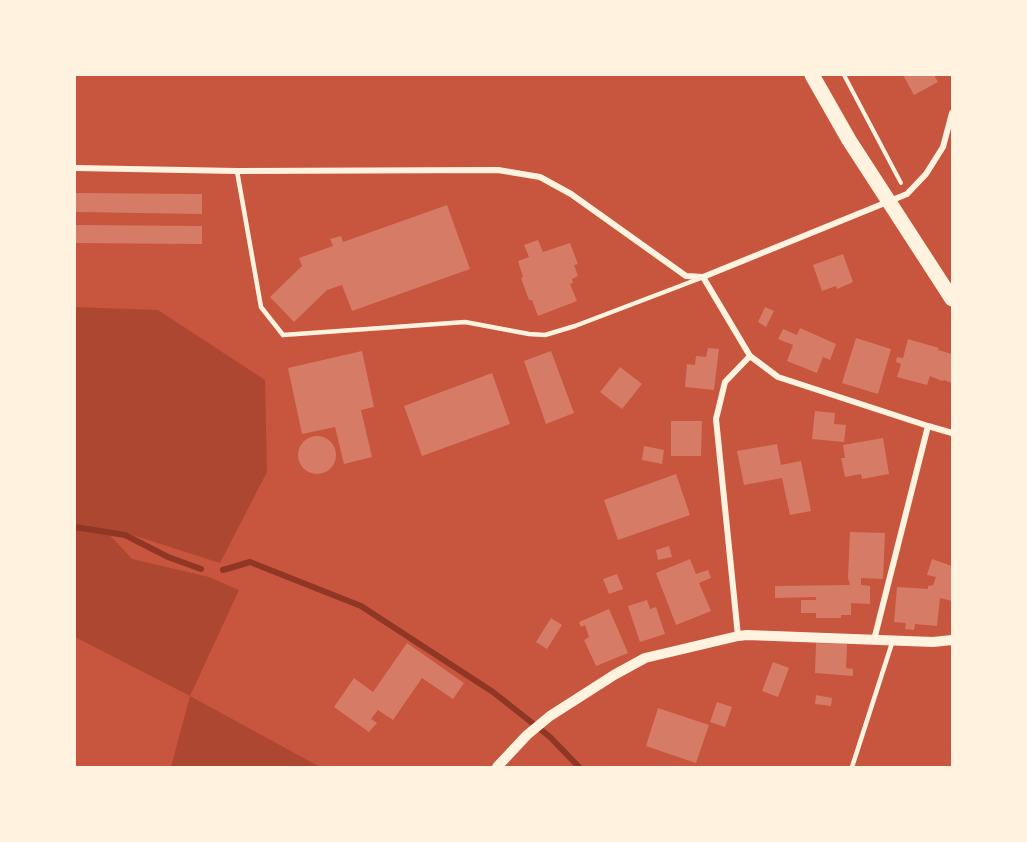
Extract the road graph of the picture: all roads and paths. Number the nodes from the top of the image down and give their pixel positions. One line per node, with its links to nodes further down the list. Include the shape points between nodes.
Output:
1 (812, 75): 7 (main road)
2 (844, 75): 6 (path)
3 (952, 113): 6 (street, via 943,147)
4 (75, 168): 5 (street)
5 (237, 171): 8 (street, via 498,170 540,177 571,194 687,276); 8 (lane, via 261,307 283,335 465,322 545,335)
6 (907, 194): 7 (street)
7 (889, 201): 8 (street); 9 (main road)
8 (703, 277): 10 (street)
9 (952, 299)
10 (750, 356): 11 (street, via 778,377); 13 (street, via 725,382 716,419)
11 (928, 426): 12 (street); 14 (street)
12 (952, 432)
13 (738, 636): 14 (street); 17 (street, via 645,658 550,716)
14 (874, 640): 15 (street)
15 (893, 640): 16 (street); 18 (lane)
16 (952, 640)
17 (497, 767)
18 (852, 767)

